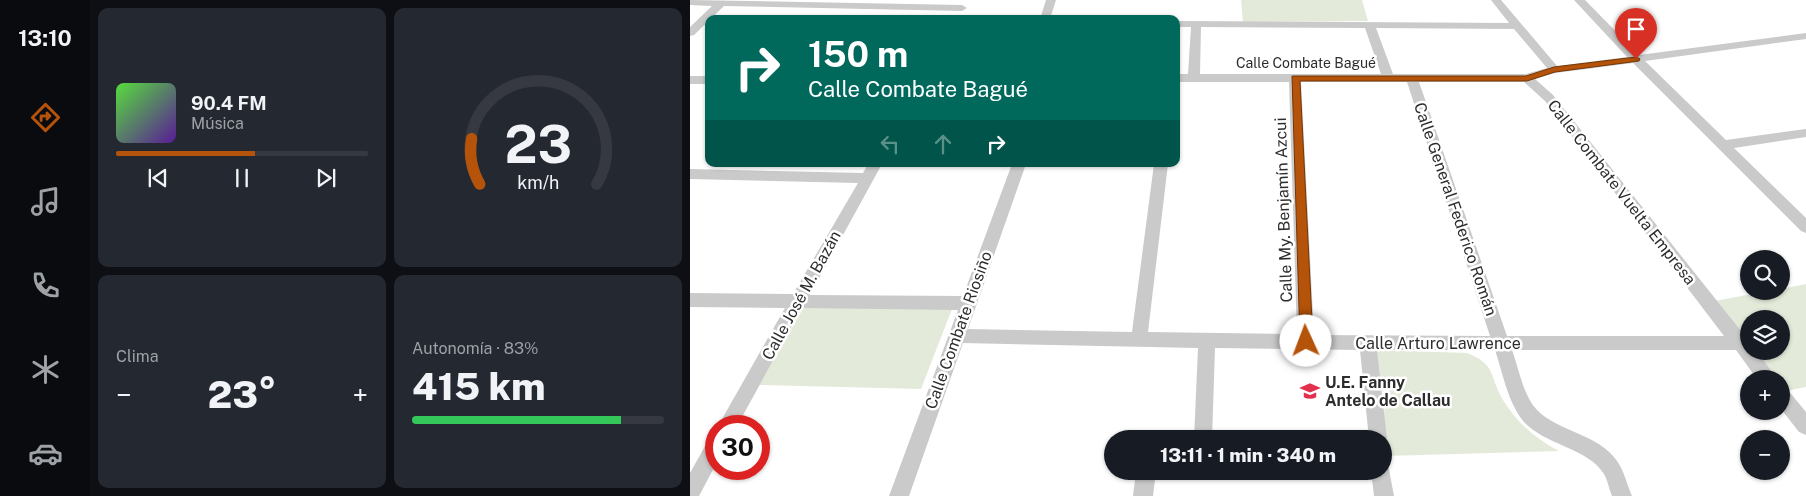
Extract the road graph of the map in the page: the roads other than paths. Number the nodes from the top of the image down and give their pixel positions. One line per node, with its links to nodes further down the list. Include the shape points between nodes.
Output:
1 (1051, 0): 10 (street)
2 (1496, 0): 15 (street)
3 (1579, 0): 18 (street)
4 (690, 2): 6 (street)
5 (749, 2): 6 (street); 7 (street)
6 (720, 3): 8 (street)
7 (965, 4): 9 (street)
8 (708, 15)
9 (958, 15)
10 (1046, 15)
11 (705, 18): 16 (street)
12 (1180, 24): 13 (street)
13 (1196, 24): 14 (street); 21 (street)
14 (1370, 26): 15 (street); 23 (street)
15 (1519, 26): 19 (street)
16 (690, 33)
17 (1806, 36): 18 (street)
18 (1636, 59): 19 (street); 29 (street)
19 (1554, 70): 25 (street)
20 (1180, 78): 21 (street, Calle Combate Bagué)
21 (1194, 78): 22 (street, Calle Combate Bagué)
22 (1295, 78): 23 (street, Calle Combate Bagué); 41 (street, Calle My. Benjamín Azcui)
23 (1388, 78): 24 (street, Calle Combate Bagué)
24 (1412, 78): 25 (street, Calle Combate Bagué); 44 (street, Calle General Federico Román)
25 (1527, 78): 42 (street, Calle Combate Vuelta Empresa, via 1549,98)
26 (690, 80): 27 (street)
27 (705, 80)
28 (1806, 133): 29 (street)
29 (1723, 145): 34 (street)
30 (1018, 167): 37 (street, Calle Combate Riosiño)
31 (1161, 167): 39 (street)
32 (871, 171): 33 (street); 36 (street, Calle José M. Bazán)
33 (690, 174)
34 (1806, 226)
35 (690, 300): 36 (street)
36 (798, 301): 37 (street); 48 (street, Calle José M. Bazán)
37 (968, 303): 38 (street, Calle Combate Riosiño)
38 (956, 336): 39 (street, Calle Arturo Lawrence); 57 (street, Calle Combate Riosiño)
39 (1139, 340): 40 (street, Calle Arturo Lawrence)
40 (1207, 340): 41 (street, Calle Arturo Lawrence); 50 (street)
41 (1306, 341): 43 (street, Calle Arturo Lawrence)
42 (1740, 342): 44 (street, Calle Arturo Lawrence)
43 (1368, 343): 44 (street, Calle Arturo Lawrence); 51 (street)
44 (1502, 344): 60 (street, Calle General Federico Román, via 1521,402 1532,416 1545,427 1599,455 1611,468)
45 (1754, 360): 46 (street, Calle Combate Vuelta Empresa)
46 (1761, 370)
47 (1790, 406): 49 (street)
48 (733, 415)
49 (1806, 426)
50 (1203, 430)
51 (1377, 430)
52 (705, 460): 53 (street)
53 (696, 472): 56 (street)
54 (1145, 480): 58 (street)
55 (1382, 480): 59 (street)
56 (690, 492)
57 (899, 496)
58 (1143, 496)
59 (1384, 496)
60 (1622, 496)

